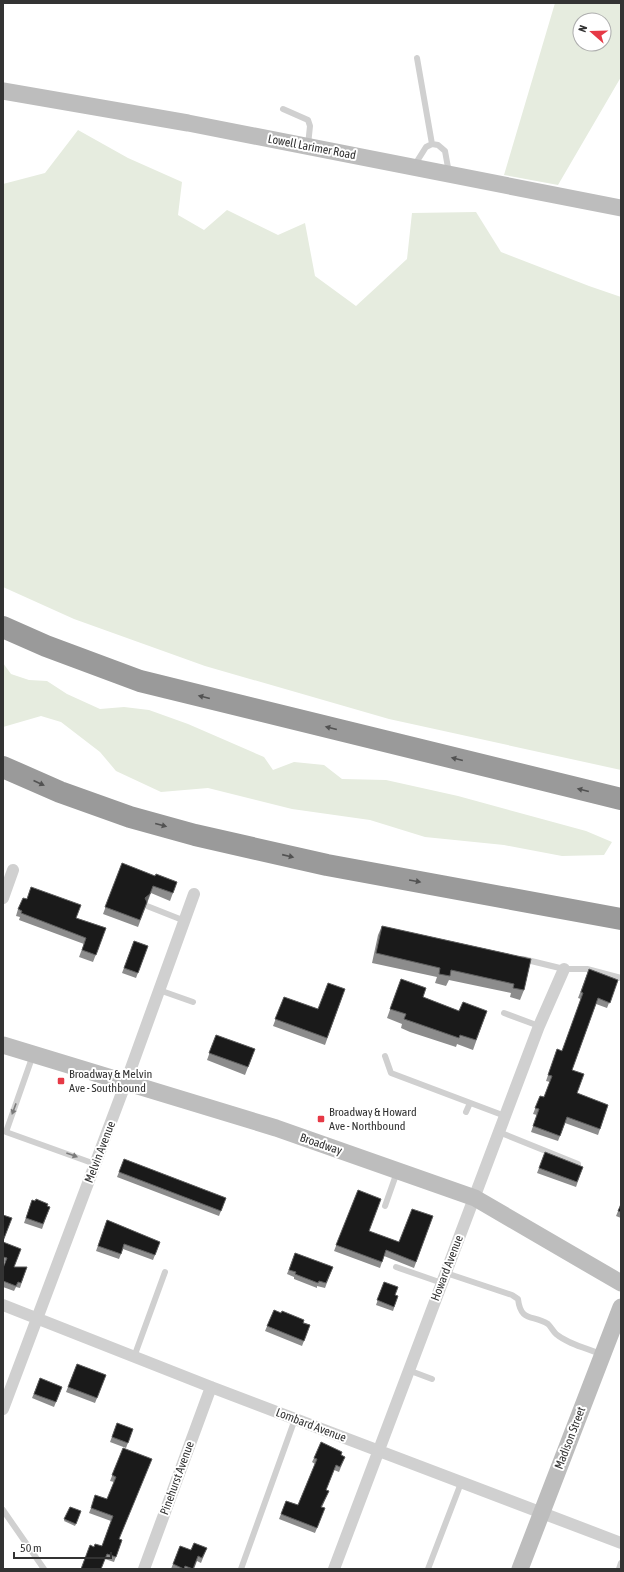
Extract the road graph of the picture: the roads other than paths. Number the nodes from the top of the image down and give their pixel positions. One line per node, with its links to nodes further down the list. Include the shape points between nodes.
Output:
1 (417, 58): 4 (lane)
2 (3, 91): 5 (street, Lowell Larimer Road)
3 (283, 109): 5 (lane, via 308,120 310,126)
4 (432, 144): 6 (lane, via 426,147); 7 (lane, via 445,151)
5 (307, 146): 6 (street, Lowell Larimer Road)
6 (414, 167): 7 (street, Lowell Larimer Road)
7 (450, 174): 8 (street, Lowell Larimer Road)
8 (621, 208)
9 (3, 627): 11 (highway, one-way to 9, via 140,681)
10 (3, 767): 16 (highway, one-way to 16, via 60,792 130,817 195,835 327,865)
11 (621, 799)
12 (13, 870): 14 (street)
13 (194, 894): 17 (street, Melvin Avenue)
14 (3, 898)
15 (147, 906): 17 (lane)
16 (621, 919)
17 (185, 921): 21 (street, Melvin Avenue)
18 (519, 958): 19 (lane)
19 (564, 969): 20 (lane, via 586,969); 24 (street, Howard Avenue)
20 (621, 978)
21 (159, 990): 22 (lane); 28 (street, Melvin Avenue)
22 (193, 1002)
23 (504, 1013): 24 (lane)
24 (539, 1026): 31 (street, Howard Avenue)
25 (3, 1045): 26 (street, Broadway)
26 (34, 1054): 28 (street, Broadway); 33 (lane, one-way to 33, via 6,1132)
27 (385, 1056): 29 (lane, via 392,1073)
28 (126, 1082): 33 (street, Melvin Avenue); 35 (street, Broadway, via 276,1128)
29 (470, 1103): 30 (lane); 31 (lane)
30 (466, 1112)
31 (505, 1116): 32 (street, Howard Avenue)
32 (499, 1132): 34 (lane); 36 (street, Howard Avenue)
33 (95, 1164): 44 (street, Melvin Avenue)
34 (578, 1164)
35 (397, 1170): 36 (street, Broadway); 37 (lane)
36 (474, 1198): 40 (street, Howard Avenue); 41 (street, Broadway)
37 (385, 1206)
38 (396, 1267): 40 (lane)
39 (165, 1272): 46 (lane)
40 (444, 1278): 45 (lane, via 512,1295 518,1299 519,1310 526,1317 548,1325 555,1334 569,1342); 47 (street, Howard Avenue)
41 (621, 1283)
42 (3, 1305): 44 (street, Lombard Avenue)
43 (621, 1307): 45 (street, Madison Street)
44 (37, 1318): 46 (street, Lombard Avenue); 50 (street, Melvin Avenue)
45 (602, 1354): 55 (street, Madison Street)
46 (134, 1357): 49 (street, Lombard Avenue)
47 (408, 1370): 48 (lane); 52 (street, Howard Avenue)
48 (432, 1379)
49 (211, 1387): 51 (street, Lombard Avenue); 59 (street, Pinehurst Avenue)
50 (3, 1409)
51 (295, 1419): 52 (street, Lombard Avenue); 60 (lane)
52 (378, 1451): 53 (street, Lombard Avenue); 61 (street, Howard Avenue)
53 (461, 1483): 55 (street, Lombard Avenue); 62 (lane)
54 (3, 1510): 58 (lane)
55 (541, 1513): 56 (street, Lombard Avenue); 63 (street, Madison Street)
56 (621, 1543)
57 (621, 1563): 64 (lane)
58 (44, 1569)
59 (144, 1569)
60 (241, 1569)
61 (334, 1569)
62 (428, 1569)
63 (520, 1569)
64 (619, 1569)

